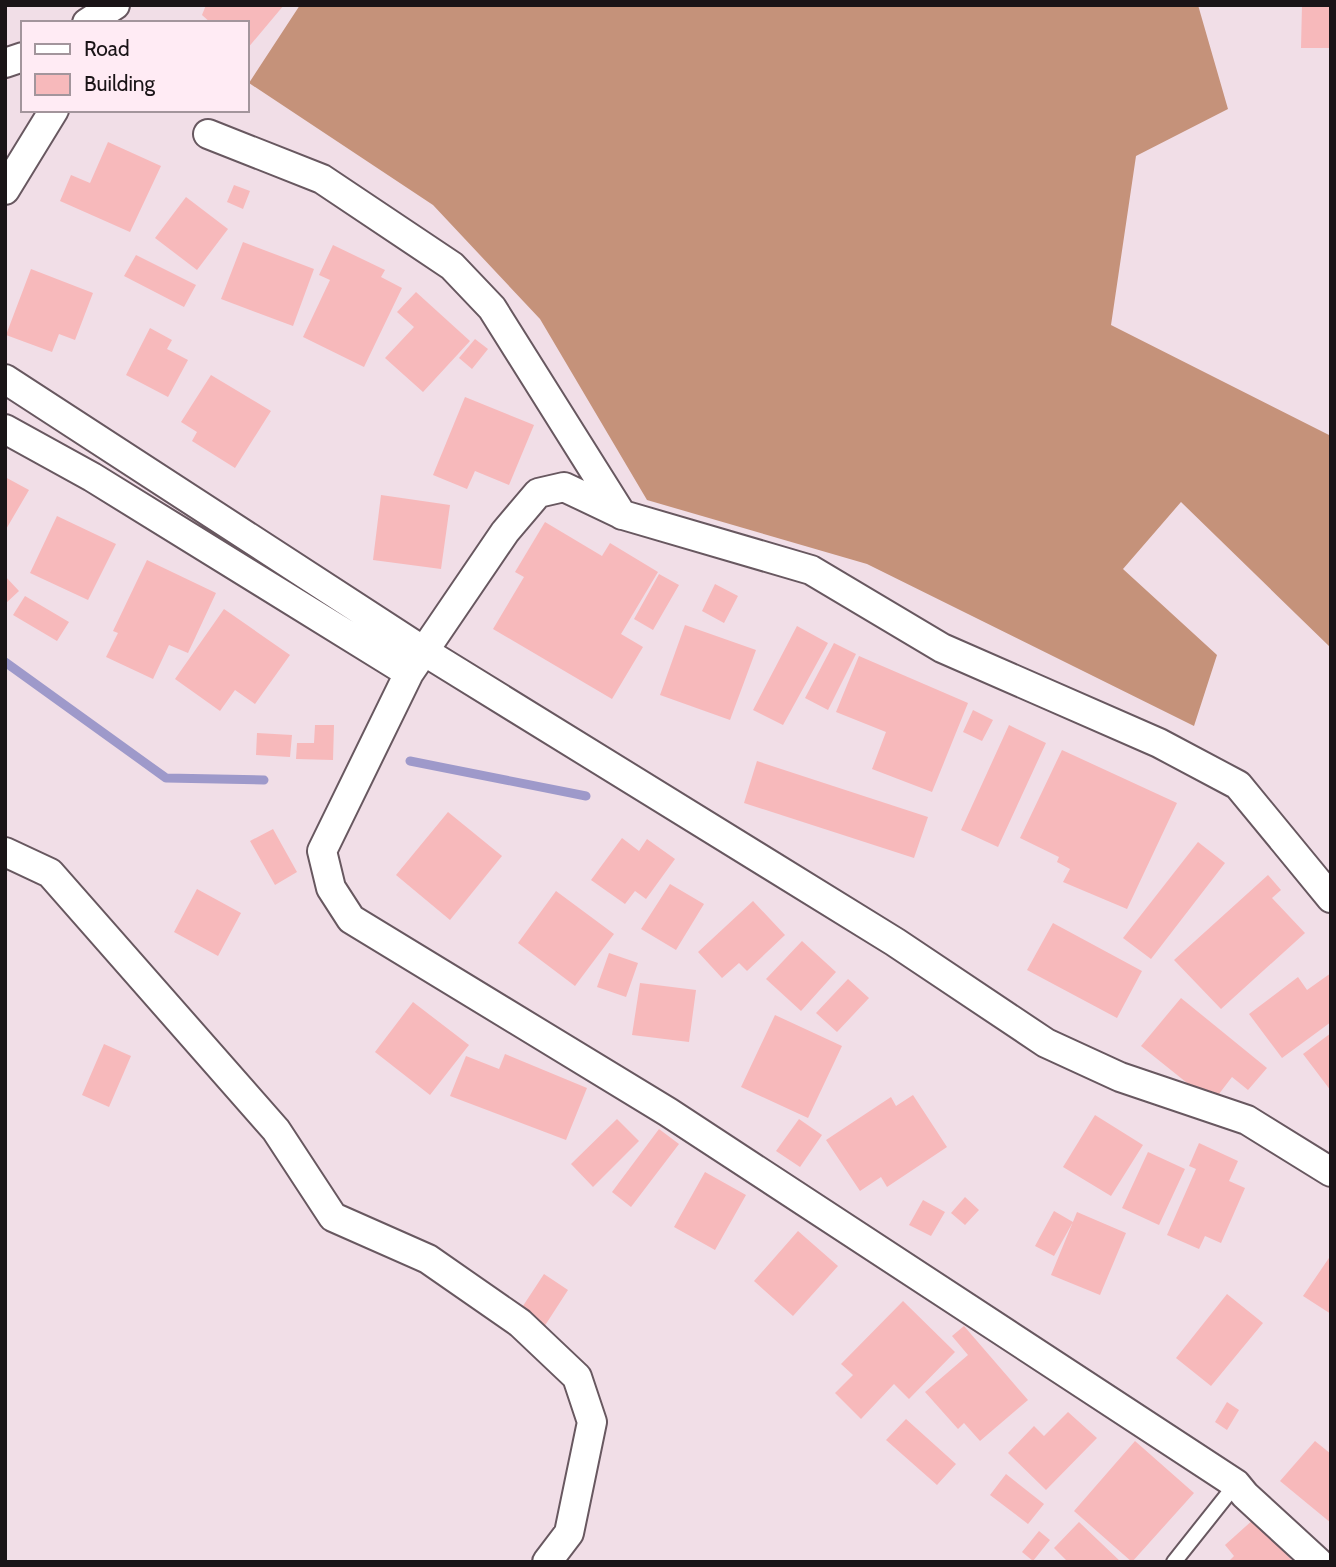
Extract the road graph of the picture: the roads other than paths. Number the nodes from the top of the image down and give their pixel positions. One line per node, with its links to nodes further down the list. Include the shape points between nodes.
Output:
1 (116, 5): 2 (street); 3 (street)
2 (90, 21)
3 (108, 21)
4 (53, 112): 6 (street)
5 (208, 134): 9 (street, via 322,179 452,266 492,308)
6 (5, 190)
7 (5, 379): 10 (street)
8 (5, 429): 10 (street)
9 (622, 515): 10 (street, via 564,486 538,493 505,532); 12 (street, via 811,570 942,648 1158,743 1238,785)
10 (416, 661): 13 (street, via 895,942 1046,1043 1120,1077 1247,1120); 14 (street, via 322,851 331,888 351,919 668,1112)
11 (5, 852): 15 (street, via 50,873 276,1130 333,1217 428,1259 520,1323 577,1377 593,1422 569,1533)
12 (1331, 898)
13 (1331, 1171)
14 (1236, 1484): 16 (lane); 17 (street)
15 (547, 1562)
16 (1174, 1562)
17 (1318, 1562)

